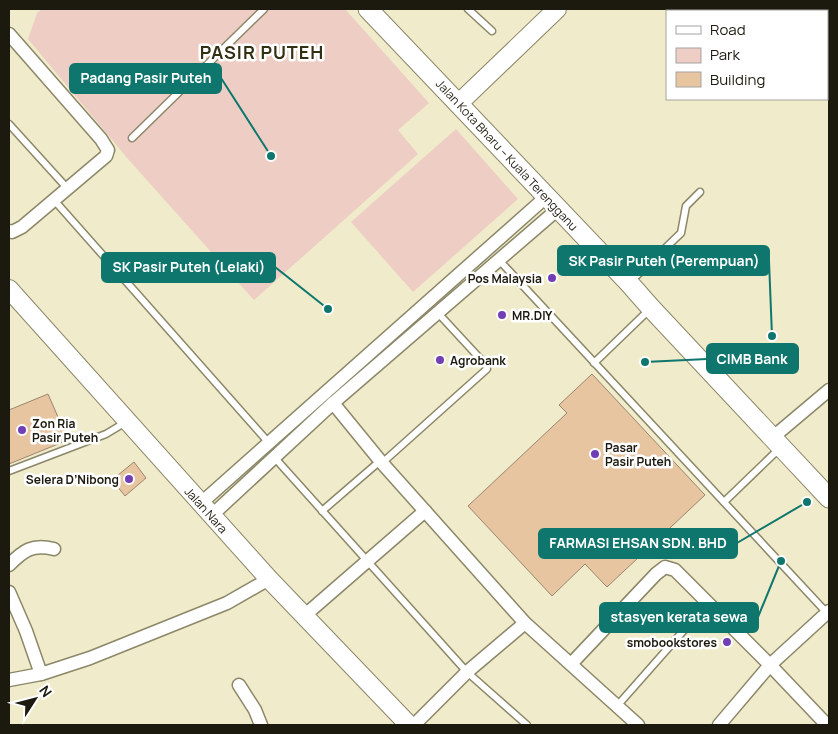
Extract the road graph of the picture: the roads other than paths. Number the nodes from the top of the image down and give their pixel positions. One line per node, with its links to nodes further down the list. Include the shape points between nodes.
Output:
1 (264, 9): 9 (lane)
2 (368, 9): 7 (main road, Jalan Kota Bharu – Kuala Terengganu)
3 (468, 9): 5 (lane)
4 (557, 9): 7 (main road)
5 (492, 31)
6 (9, 34): 10 (street, via 108,150 106,156)
7 (458, 104): 13 (main road, Jalan Kota Bharu – Kuala Terengganu)
8 (9, 124): 10 (lane)
9 (132, 138)
10 (68, 189): 12 (street)
11 (700, 192): 16 (lane, via 686,206 681,233)
12 (54, 200): 14 (street, via 22,227); 25 (lane)
13 (552, 203): 15 (street); 16 (main road, Jalan Kota Bharu – Kuala Terengganu); 25 (street)
14 (9, 231)
15 (498, 260): 19 (street); 20 (lane)
16 (630, 283): 18 (main road, Jalan Kota Bharu – Kuala Terengganu)
17 (9, 289): 23 (main road, Jalan Nara)
18 (651, 308): 20 (lane); 24 (main road, Jalan Kota Bharu – Kuala Terengganu)
19 (437, 312): 22 (street); 27 (lane, via 487,369)
20 (594, 363): 30 (lane)
21 (829, 390): 24 (street)
22 (333, 403): 26 (street); 27 (street)
23 (127, 422): 28 (lane, via 106,434); 31 (main road, Jalan Nara)
24 (777, 442): 29 (main road, Jalan Kota Bharu – Kuala Terengganu); 30 (lane)
25 (269, 443): 31 (street)
26 (274, 457): 31 (street); 32 (lane)
27 (381, 462): 32 (lane); 33 (street)
28 (9, 470)
29 (828, 493)
30 (724, 502): 40 (lane)
31 (206, 510): 37 (main road, Jalan Nara)
32 (322, 511): 35 (lane)
33 (425, 511): 35 (street); 42 (street)
34 (54, 549): 36 (street, via 39,545 19,555)
35 (367, 561): 41 (street); 45 (lane)
36 (9, 566)
37 (269, 579): 41 (main road, Jalan Nara); 46 (street, via 227,603 90,658)
38 (9, 592): 46 (street)
39 (708, 603): 43 (street, via 675,570 665,567); 44 (street); 49 (lane)
40 (828, 612): 44 (street)
41 (304, 616): 51 (main road, Jalan Nara)
42 (525, 623): 43 (street); 45 (street)
43 (571, 664): 49 (street)
44 (770, 665): 55 (street); 56 (street)
45 (467, 672): 52 (street); 53 (lane)
46 (41, 674): 47 (street)
47 (9, 680)
48 (239, 685): 50 (street)
49 (617, 706): 54 (street)
50 (261, 725)
51 (409, 725)
52 (414, 725)
53 (527, 725)
54 (638, 725)
55 (719, 725)
56 (827, 725)

